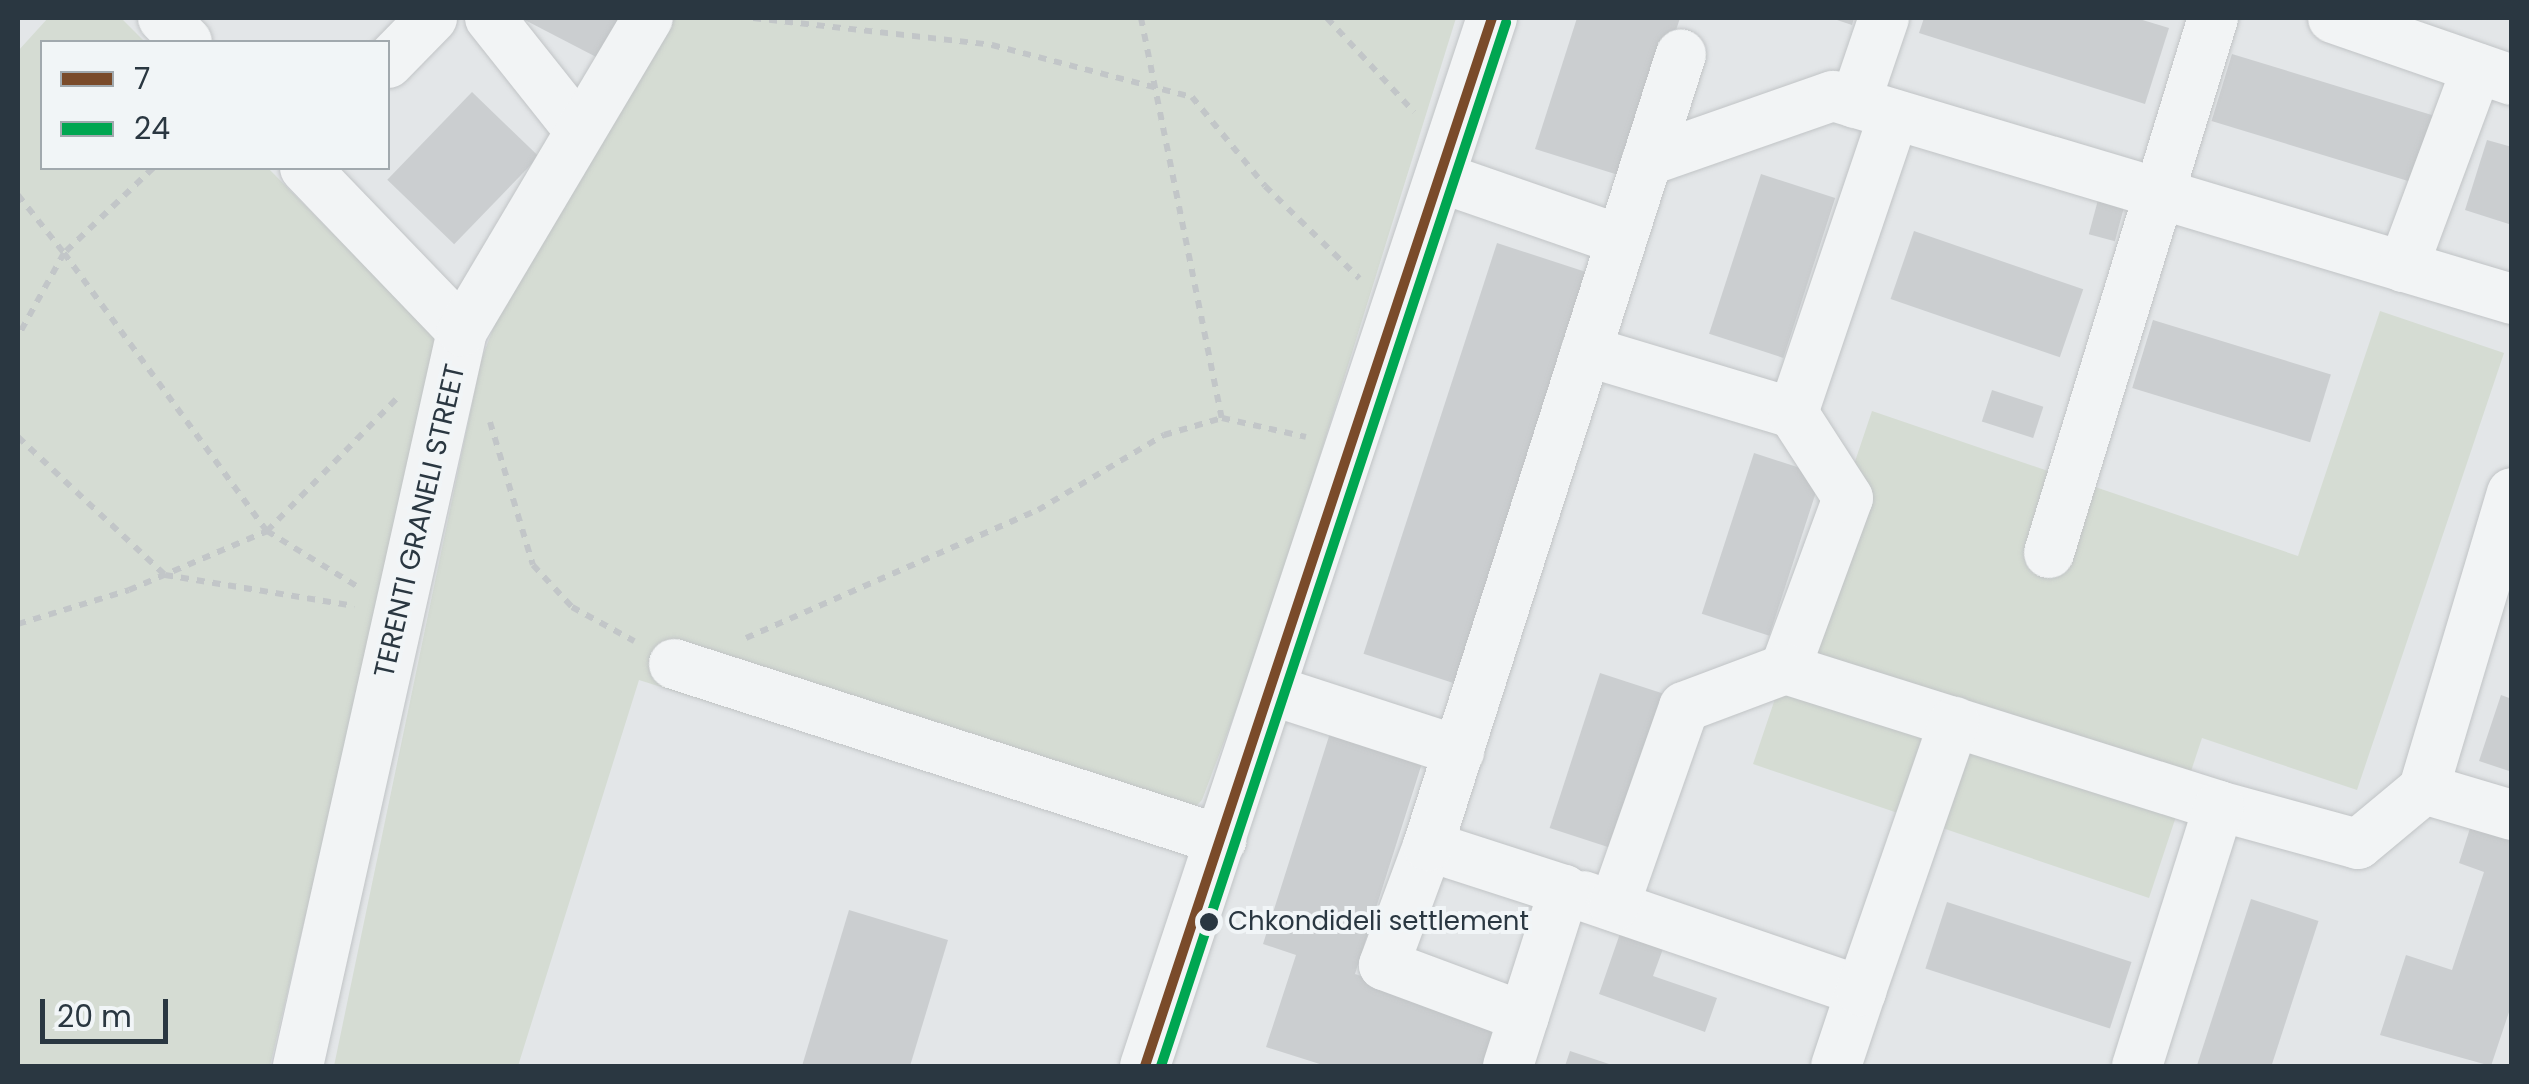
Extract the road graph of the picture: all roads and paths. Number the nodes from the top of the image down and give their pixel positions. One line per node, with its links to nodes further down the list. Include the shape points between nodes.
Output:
1 (163, 18): 12 (street)
2 (432, 18): 14 (street)
3 (490, 18): 18 (street)
4 (648, 18): 18 (street, TERENTI GRANELI STREET)
5 (753, 18): 16 (path, via 992,45)
6 (1141, 18): 16 (path)
7 (1326, 18): 20 (path)
8 (1492, 18): 20 (street)
9 (1884, 18): 17 (street)
10 (2213, 18): 23 (street)
11 (2333, 18): 15 (street)
12 (184, 40)
13 (1681, 54): 19 (street)
14 (390, 61)
15 (2494, 74): 27 (street)
16 (1158, 87): 29 (path, via 1192,97 1266,186); 36 (path)
17 (1874, 109): 19 (street, via 1832,96); 23 (street); 35 (street)
18 (580, 131): 30 (street, TERENTI GRANELI STREET)
19 (1647, 161): 25 (street)
20 (1446, 164): 25 (street); 29 (street)
21 (150, 170): 26 (path)
22 (308, 170): 30 (street)
23 (2160, 194): 27 (street); 41 (street)
24 (18, 195): 26 (path)
25 (1621, 240): 32 (street)
26 (64, 253): 31 (path); 40 (path)
27 (2403, 267): 28 (street)
28 (2512, 300)
29 (1397, 314): 38 (street)
30 (462, 331): 43 (street, TERENTI GRANELI STREET)
31 (18, 336)
32 (1586, 351): 35 (street); 50 (street)
33 (406, 388): 40 (path)
34 (484, 403): 46 (path, via 533,565 572,607)
35 (1792, 412): 47 (street, via 1848,498)
36 (1222, 418): 38 (path); 45 (path, via 1164,435 1038,510)
37 (18, 437): 42 (path)
38 (1352, 448): 48 (street)
39 (2512, 492): 51 (street)
40 (267, 531): 42 (path); 43 (path)
41 (2049, 552)
42 (165, 575): 43 (path); 44 (path)
43 (400, 614): 60 (street, TERENTI GRANELI STREET)
44 (18, 624)
45 (741, 639)
46 (674, 664): 54 (street)
47 (1785, 669): 49 (street); 57 (street, via 1684,707)
48 (1271, 690): 50 (street); 54 (street)
49 (1954, 722): 52 (street); 58 (street)
50 (1459, 751): 55 (street)
51 (2424, 788): 52 (street, via 2358,844); 53 (street)
52 (2219, 806): 64 (street)
53 (2512, 815)
54 (1222, 840): 61 (street)
55 (1428, 846): 56 (street); 59 (street, via 1384,965)
56 (1564, 890): 57 (street); 59 (street)
57 (1614, 906): 58 (street)
58 (1861, 991): 63 (street)
59 (1524, 1017): 62 (street)
60 (298, 1066)
61 (1146, 1066)
62 (1508, 1066)
63 (1836, 1066)
64 (2137, 1066)

